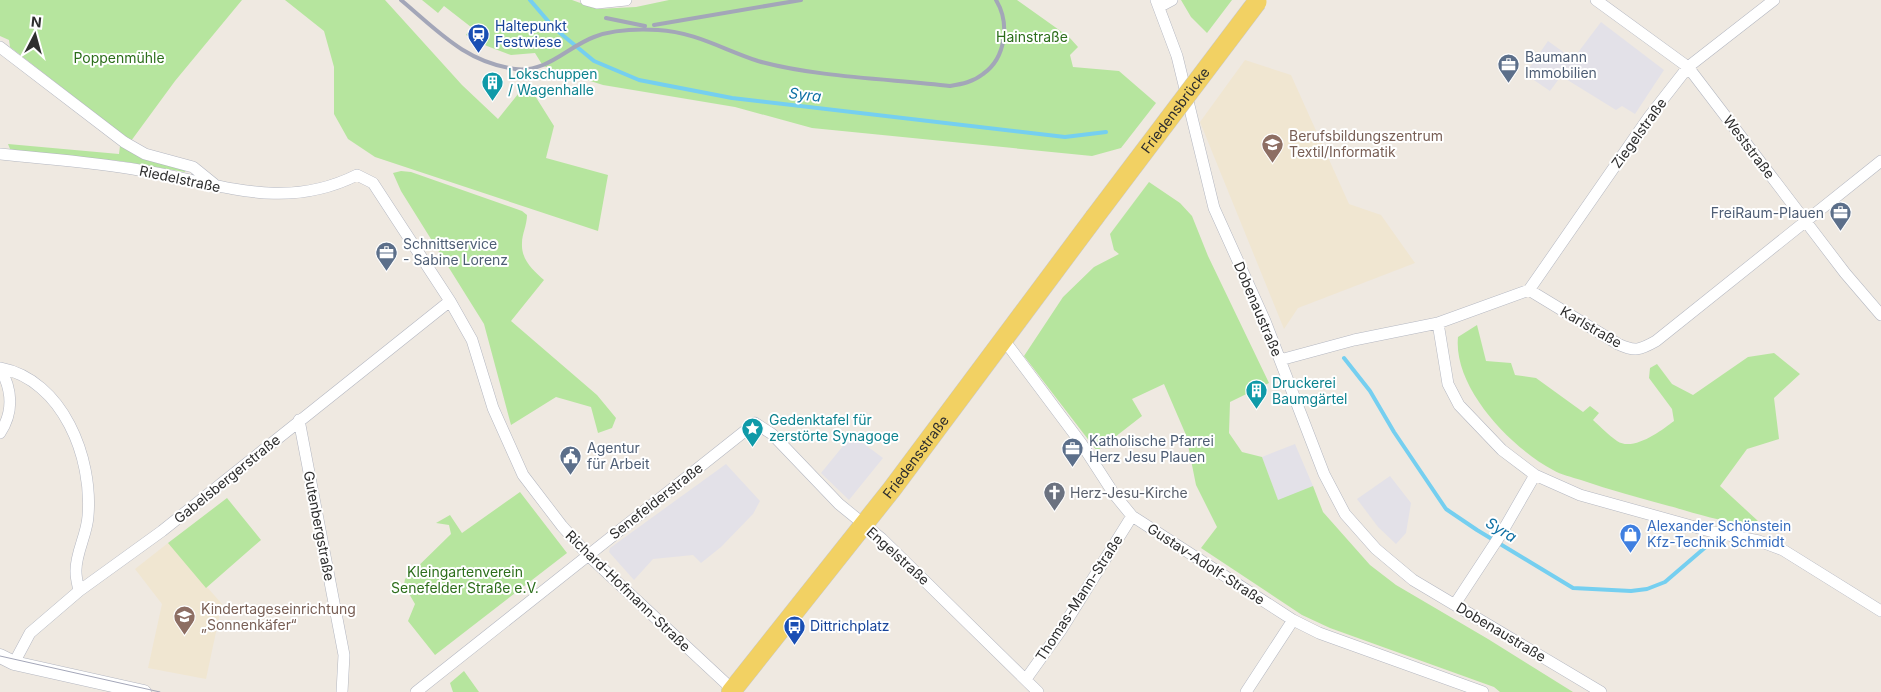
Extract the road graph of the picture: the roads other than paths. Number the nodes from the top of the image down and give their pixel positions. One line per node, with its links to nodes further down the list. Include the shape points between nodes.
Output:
1 (586, 0): 2 (street, via 597,3)
2 (626, 0)
3 (1172, 0): 7 (street)
4 (1596, 0): 9 (street, Weststraße)
5 (1774, 0): 9 (street, Ziegelstraße)
6 (1257, 1): 14 (main road, Friedensbrücke, bridge)
7 (1158, 3): 21 (street, Dobenaustraße, via 1177,56 1214,208)
8 (0, 46): 13 (street, via 124,142 145,154 193,167)
9 (1688, 67): 15 (street, Weststraße); 16 (street, Ziegelstraße, via 1649,117)
10 (0, 154): 13 (street, Riedelstraße, via 140,170)
11 (1881, 161): 15 (street, Karlstraße)
12 (357, 175): 13 (street, Riedelstraße, via 340,184 294,195); 17 (street, Richard-Hofmann-Straße, via 373,183 382,195)
13 (219, 187)
14 (1094, 218): 20 (main road, Friedensstraße)
15 (1806, 221): 16 (street, Karlstraße, via 1644,348 1632,350 1618,344); 18 (street, Weststraße)
16 (1529, 290): 19 (street)
17 (450, 301): 23 (street, Gabelsbergerstraße); 29 (street, Richard-Hofmann-Straße, via 472,340 493,408 523,475)
18 (1881, 315)
19 (1438, 323): 21 (street, via 1354,340); 26 (street, via 1448,384 1459,405 1502,450)
20 (1004, 340): 27 (street, Gustav-Adolf-Straße); 28 (main road, Friedensstraße)
21 (1280, 360): 31 (street, Dobenaustraße, via 1321,467 1345,514 1376,549 1413,580)
22 (0, 368): 25 (street, via 10,399); 30 (street, via 14,370 38,384 63,414 78,446 84,463 88,508 76,571)
23 (299, 420): 30 (street, Gabelsbergerstraße, via 162,531); 39 (street, Gutenbergstraße, via 344,655)
24 (755, 423): 28 (street, Engelstraße, via 772,434); 29 (street, Senefelderstraße)
25 (0, 433)
26 (1535, 475): 31 (street); 32 (street, via 1580,495 1783,550)
27 (1132, 516): 33 (street, Gustav-Adolf-Straße); 36 (street, Thomas-Mann-Straße, via 1061,630)
28 (864, 526): 36 (street, Engelstraße, via 882,539); 37 (main road, Friedensstraße)
29 (588, 554): 37 (street, Richard-Hofmann-Straße); 40 (street, Senefelderstraße)
30 (79, 591): 35 (street, Gabelsbergerstraße, via 30,632)
31 (1455, 604): 44 (street, Dobenaustraße)
32 (1881, 610)
33 (1293, 620): 42 (street); 43 (street, Gustav-Adolf-Straße, via 1319,633)
34 (0, 656): 35 (street)
35 (7, 663): 38 (street)
36 (1026, 679): 41 (street, Engelstraße)
37 (732, 691)
38 (144, 692)
39 (342, 692)
40 (416, 692)
41 (1038, 692)
42 (1246, 692)
43 (1483, 692)
44 (1601, 692)

